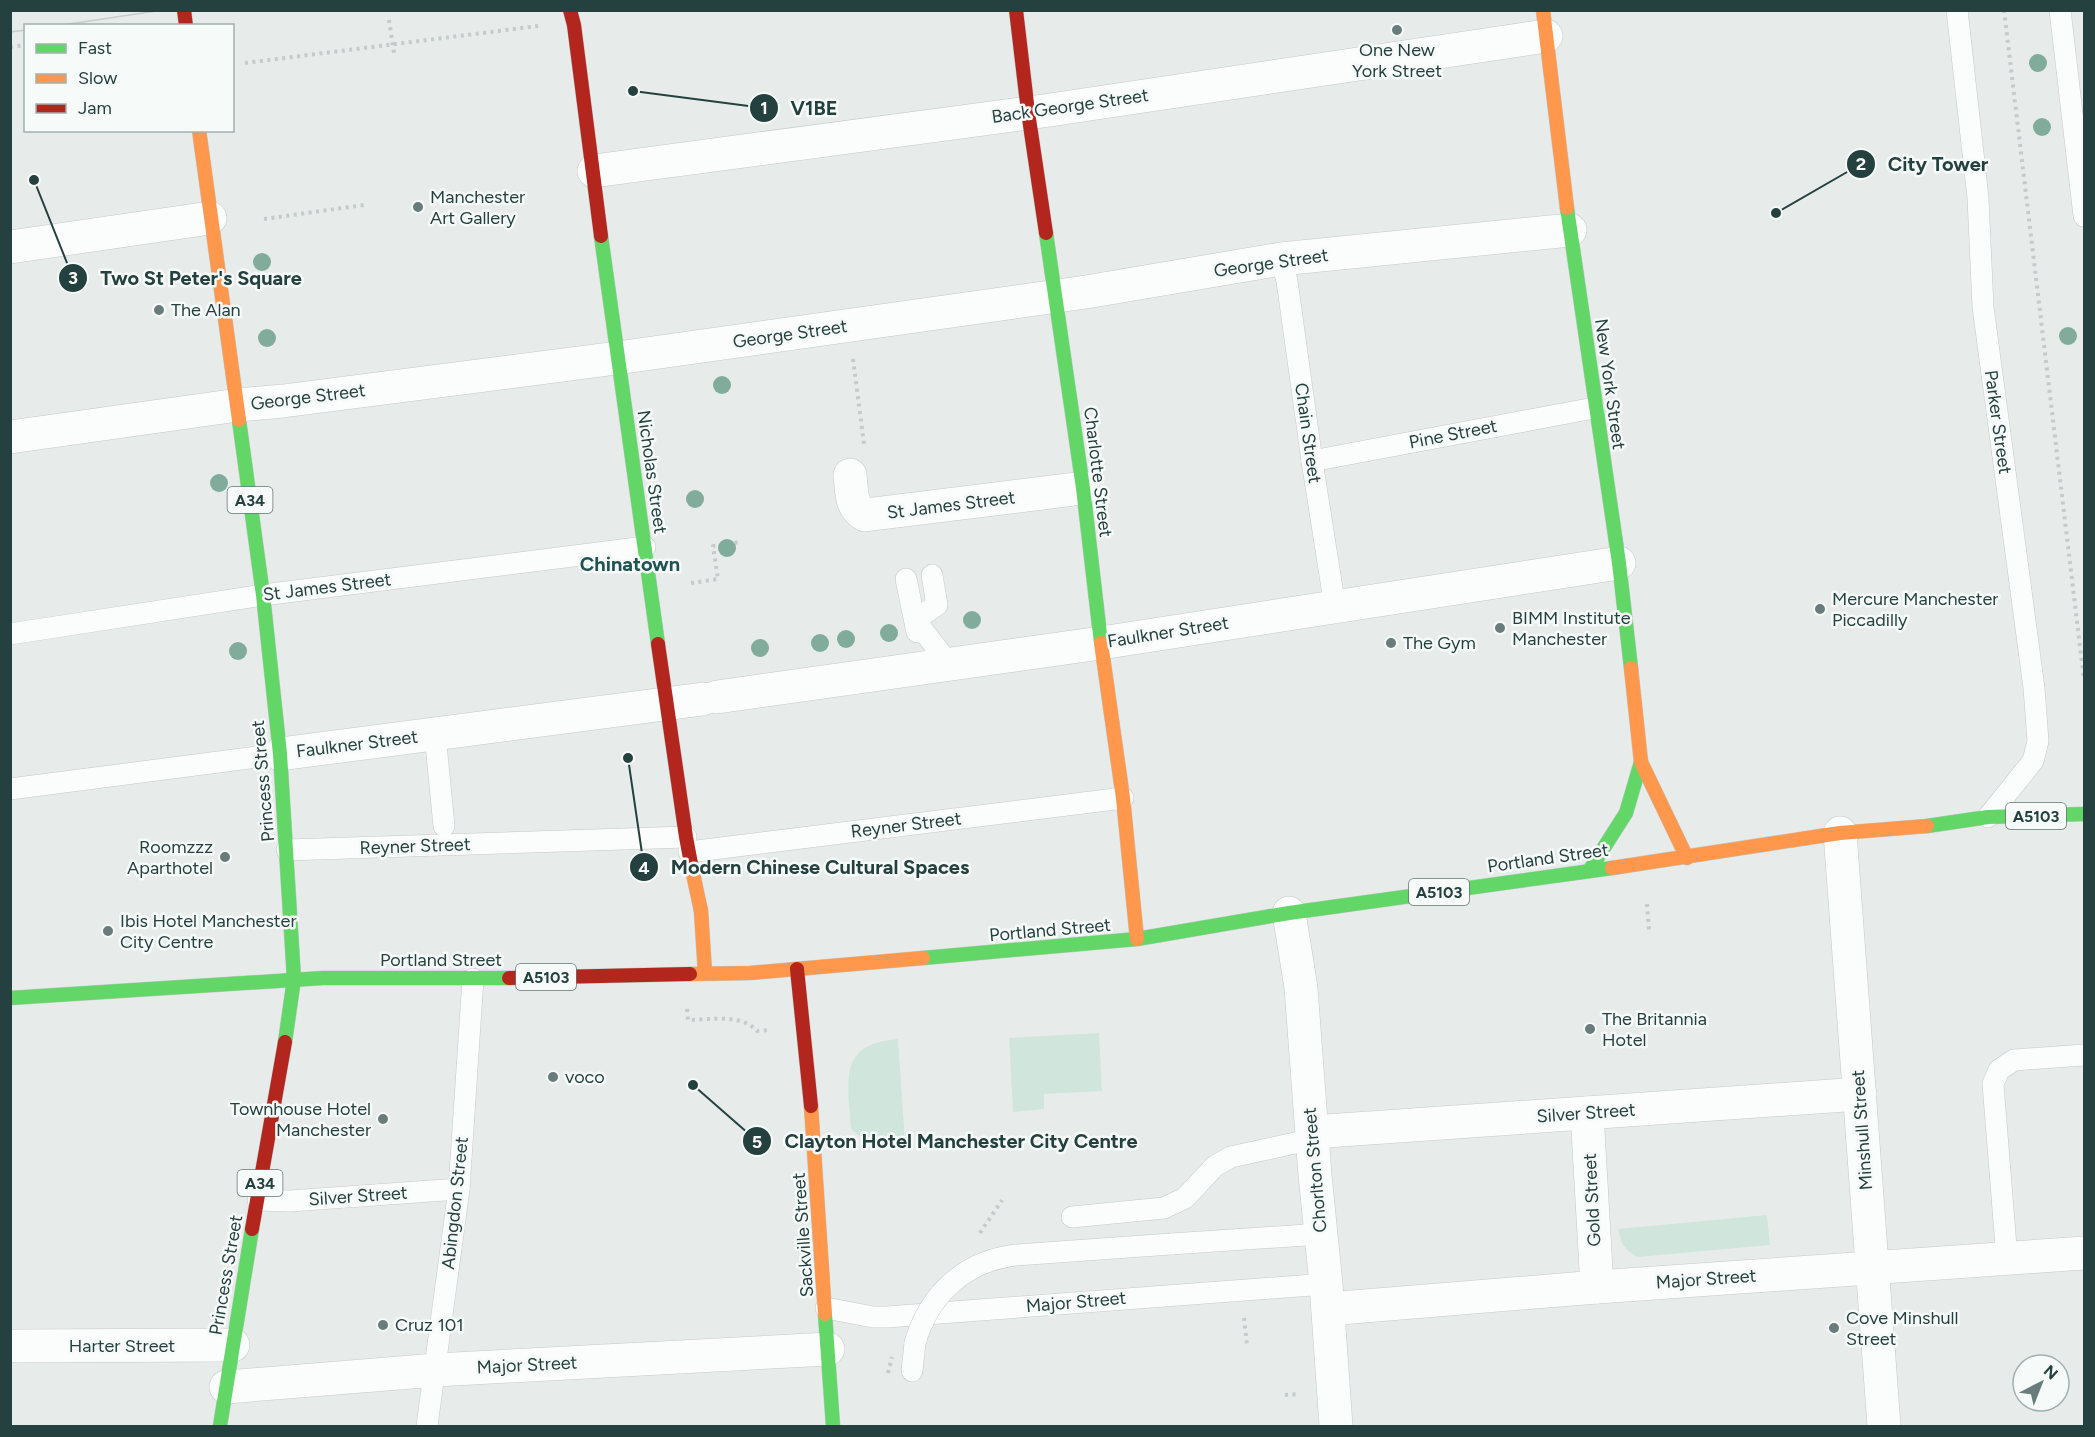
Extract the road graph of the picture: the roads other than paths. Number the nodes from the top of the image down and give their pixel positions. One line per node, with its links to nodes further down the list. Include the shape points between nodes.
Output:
1 (570, 10): 8 (main road, Nicholas Street)
2 (1016, 10): 6 (main road, Charlotte Street)
3 (1957, 10): 39 (lane, Parker Street, via 1978,198 1983,307 2038,741 2034,760)
4 (2060, 10): 9 (lane)
5 (1545, 23): 6 (street, Back George Street); 11 (main road, New York Street)
6 (1028, 112): 8 (street, Back George Street); 14 (main road, Charlotte Street)
7 (199, 132): 10 (main road, Princess Street / A34)
8 (594, 171): 15 (main road, Nicholas Street)
9 (2085, 216)
10 (210, 218): 12 (street); 16 (main road, Princess Street / A34)
11 (1569, 230): 13 (street, George Street); 17 (main road, New York Street)
12 (10, 247)
13 (1281, 259): 14 (street, George Street); 19 (lane, Chain Street)
14 (1056, 296): 15 (street, George Street); 21 (main road, Charlotte Street)
15 (617, 358): 16 (street, George Street); 22 (main road, Nicholas Street)
16 (237, 405): 18 (street, George Street); 26 (main road, Princess Street / A34)
17 (1594, 408): 19 (lane, Pine Street); 23 (main road, New York Street)
18 (10, 437)
19 (1312, 460): 27 (lane, Chain Street)
20 (857, 462): 21 (street, St James Street, via 853,504 866,515)
21 (1083, 488): 30 (main road, Charlotte Street)
22 (645, 547): 26 (lane, St James Street); 32 (main road, Nicholas Street)
23 (1618, 563): 27 (street, Faulkner Street); 35 (main road, New York Street)
24 (932, 575): 28 (lane, via 937,605)
25 (906, 579): 28 (lane)
26 (263, 595): 29 (lane, St James Street); 34 (main road, Princess Street / A34)
27 (1335, 606): 30 (street, Faulkner Street)
28 (915, 620): 31 (lane)
29 (10, 634)
30 (1101, 643): 31 (street, Faulkner Street); 37 (main road, Charlotte Street)
31 (937, 666): 32 (street, Faulkner Street)
32 (667, 703): 33 (street, Faulkner Street); 42 (main road, Nicholas Street)
33 (435, 734): 34 (street, Faulkner Street); 40 (lane)
34 (280, 754): 36 (lane, Faulkner Street); 43 (main road, Princess Street / A34)
35 (1641, 762): 44 (main road, New York Street); 45 (main road, New York Street, via 1626,813)
36 (10, 789)
37 (1123, 798): 42 (lane, Reyner Street); 47 (main road, Charlotte Street)
38 (2085, 814): 39 (main road, Portland Street / A5103)
39 (1988, 818): 41 (main road, Portland Street / A5103)
40 (444, 826)
41 (1840, 833): 44 (main road, Portland Street / A5103); 54 (street, Minshull Street)
42 (688, 845): 43 (lane, Reyner Street); 49 (main road, Nicholas Street, via 701,911)
43 (287, 850): 50 (main road, Princess Street / A34)
44 (1687, 858): 45 (main road, Portland Street / A5103)
45 (1589, 871): 46 (main road, Portland Street / A5103)
46 (1289, 913): 47 (main road, Portland Street); 56 (street, Chorlton Street, via 1301,988)
47 (1137, 939): 48 (main road, Portland Street / A5103)
48 (797, 969): 49 (main road, Portland Street / A5103); 66 (main road, Sackville Street)
49 (705, 973): 51 (main road, Portland Street / A5103)
50 (294, 979): 51 (main road, Portland Street / A5103); 52 (main road, Portland Street / A5103); 58 (main road, Princess Street / A34)
51 (473, 979): 57 (lane, Abingdon Street)
52 (10, 998)
53 (2085, 1055): 62 (lane, via 2014,1060 1999,1070 1993,1084)
54 (1860, 1094): 55 (street, Silver Street); 63 (street, Minshull Street)
55 (1587, 1113): 56 (street, Silver Street); 64 (street, Gold Street)
56 (1312, 1136): 59 (lane, via 1222,1161 1185,1197 1164,1208); 60 (street, Chorlton Street)
57 (459, 1189): 58 (lane, Silver Street); 70 (lane, Abingdon Street)
58 (258, 1200): 67 (main road, Princess Street / A34)
59 (1072, 1217)
60 (1321, 1234): 65 (street, Chorlton Street); 71 (lane, bridge, via 996,1257 964,1272 939,1297 915,1343)
61 (2085, 1253): 62 (street, Major Street)
62 (2007, 1259): 63 (street, Major Street)
63 (1873, 1268): 64 (street, Major Street); 77 (street, Minshull Street)
64 (1598, 1287): 65 (street, Major Street)
65 (1327, 1297): 66 (lane, Major Street, via 887,1317); 76 (street, Chorlton Street)
66 (826, 1308): 69 (main road, Sackville Street)
67 (233, 1345): 68 (street, Harter Street); 72 (main road, Princess Street / A34)
68 (10, 1346)
69 (828, 1349): 70 (street, Major Street); 75 (main road, Sackville Street)
70 (436, 1370): 72 (street, Major Street); 74 (lane, Abingdon Street)
71 (912, 1371)
72 (226, 1387): 73 (main road, Princess Street / A34)
73 (220, 1426)
74 (427, 1426)
75 (833, 1426)
76 (1336, 1426)
77 (1884, 1426)

